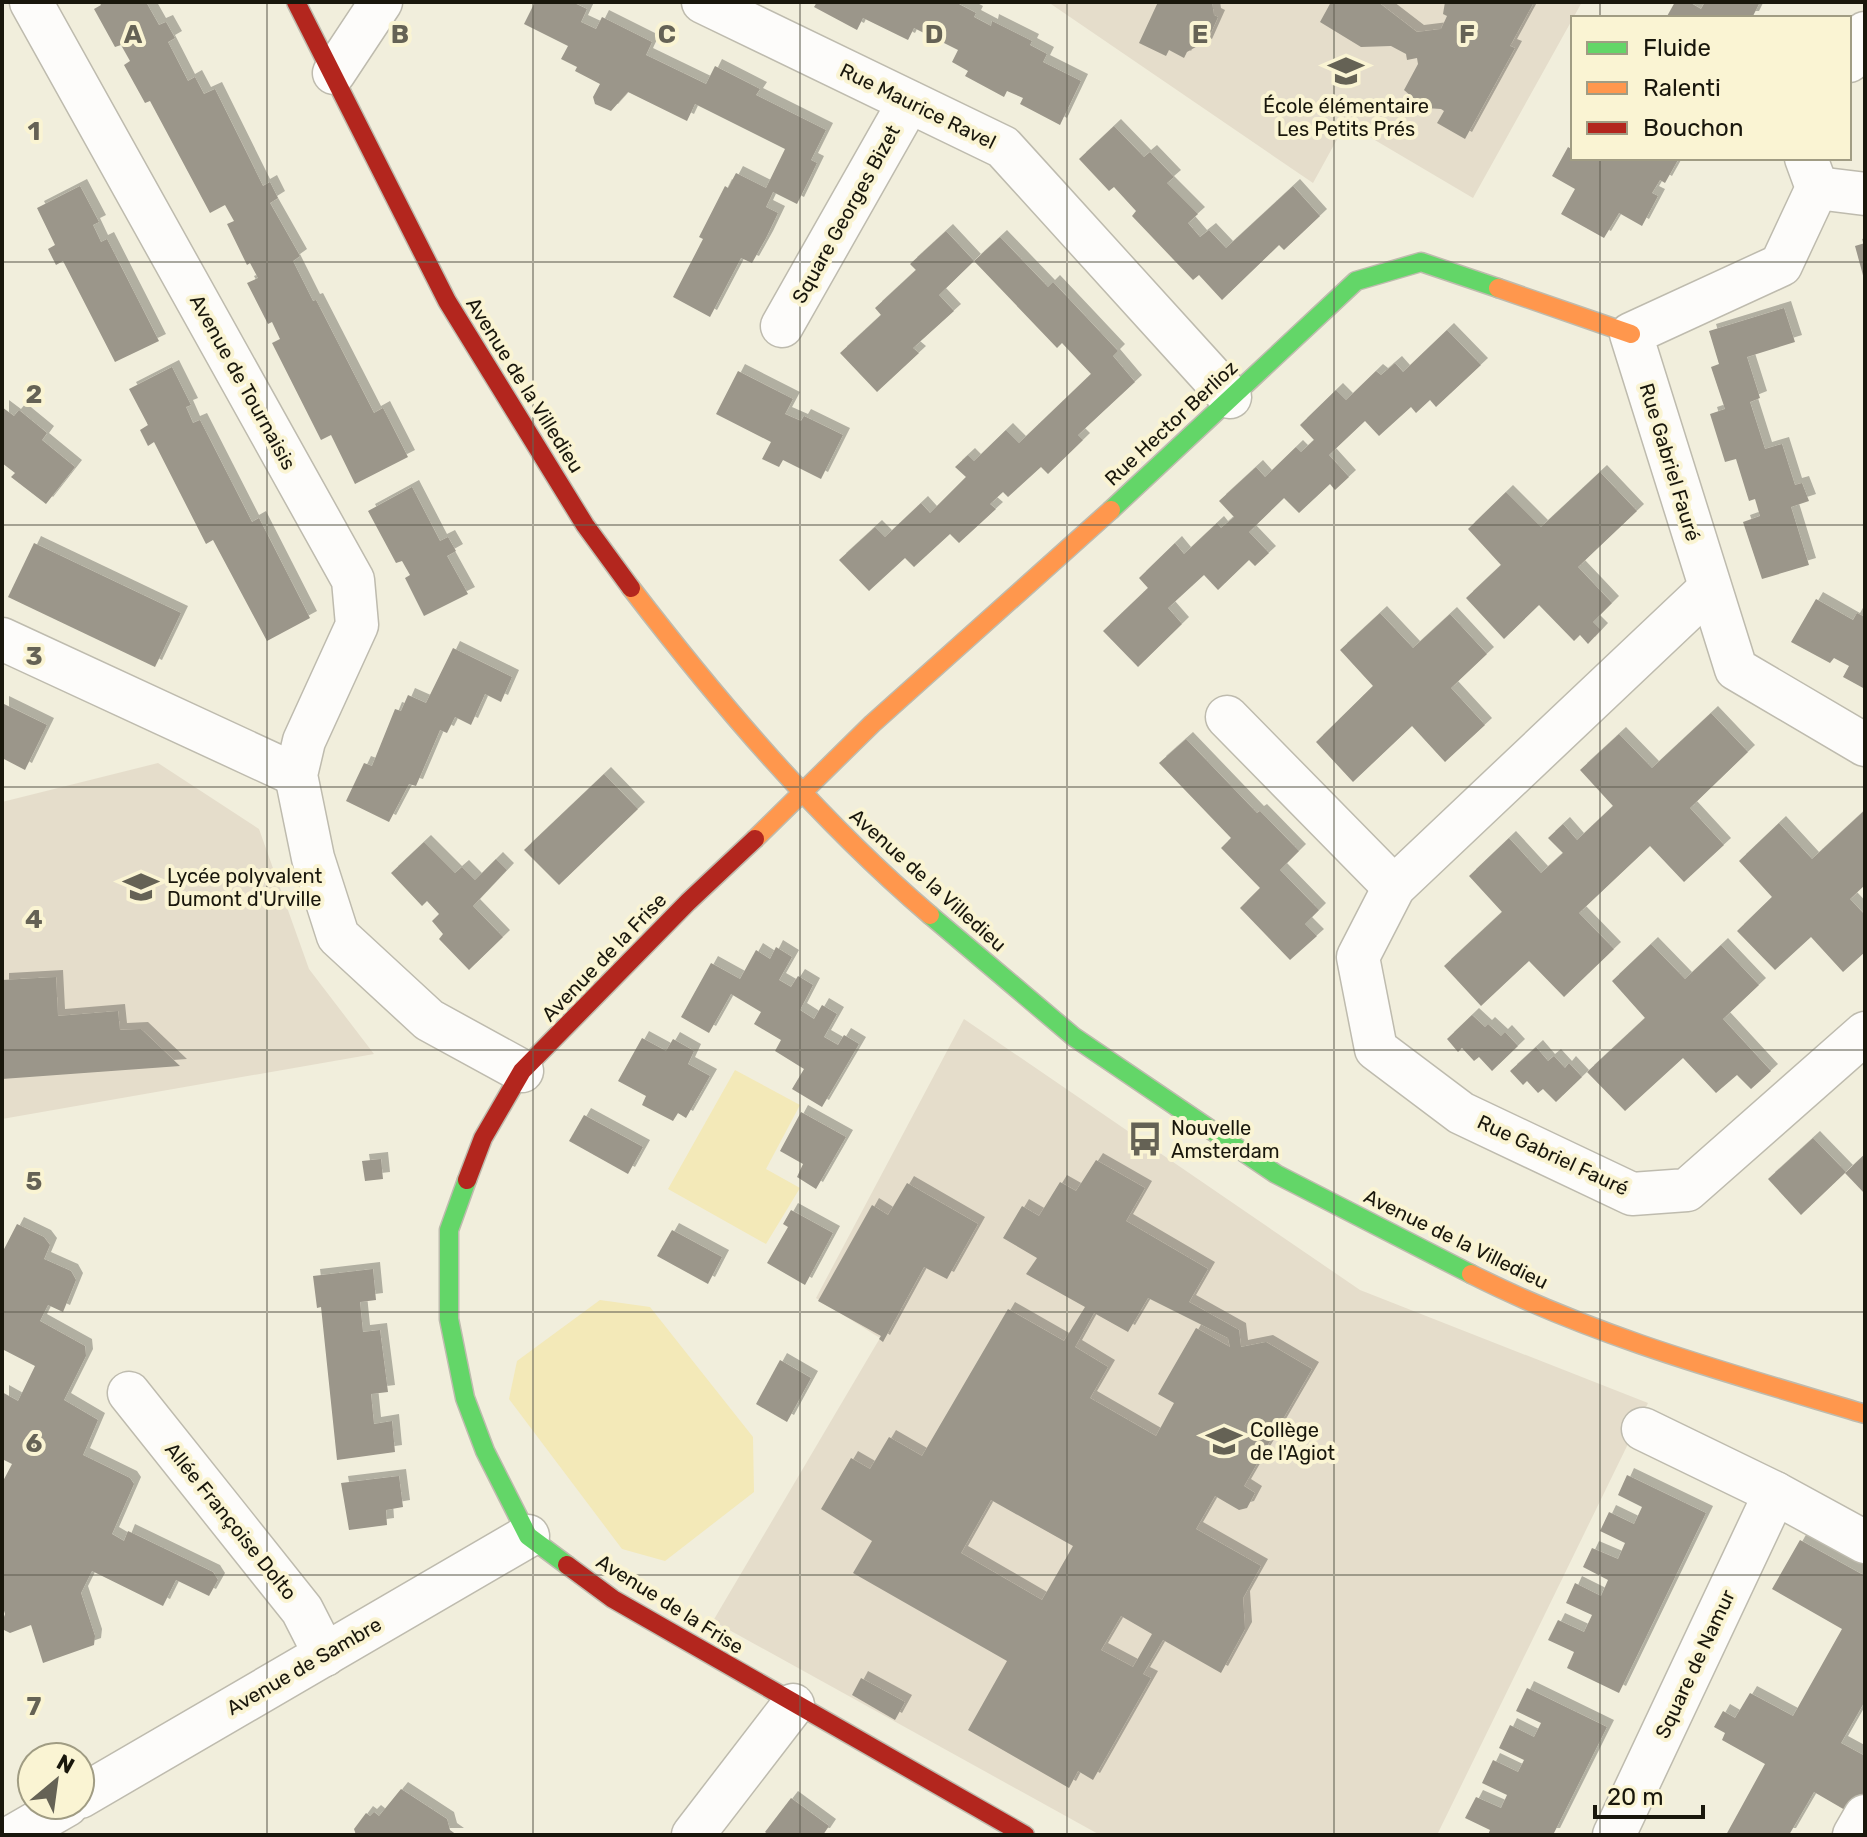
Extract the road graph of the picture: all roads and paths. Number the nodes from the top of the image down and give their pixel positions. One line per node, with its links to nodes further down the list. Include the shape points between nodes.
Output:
1 (31, 2): 18 (street, Avenue de Tournaisis, via 353,580 357,625 304,741)
2 (296, 2): 7 (street, Avenue de la Villedieu)
3 (381, 2): 7 (street)
4 (703, 2): 8 (street, Rue Maurice Ravel)
5 (1865, 33): 6 (street)
6 (1851, 58)
7 (334, 73): 19 (street, Avenue de la Villedieu, via 447,301 585,525 733,716)
8 (909, 102): 11 (street, Square Georges Bizet); 13 (street, Rue Maurice Ravel, via 1003,147)
9 (1812, 173): 10 (street); 12 (street, via 1781,265)
10 (1865, 194)
11 (782, 326)
12 (1631, 334): 13 (street, Rue Hector Berlioz, via 1421,262 1356,281); 14 (street, Rue Gabriel Fauré)
13 (1230, 397): 19 (street, Rue Hector Berlioz, via 872,724)
14 (1709, 589): 17 (street, Rue Gabriel Fauré, via 1736,669); 20 (street, Rue Gabriel Fauré)
15 (2, 639): 18 (street)
16 (1227, 717): 20 (street)
17 (1865, 745)
18 (296, 775): 22 (street, Avenue de Tournaisis, via 313,858 338,936 429,1020)
19 (804, 794): 22 (street, Avenue de la Frise, via 688,902); 24 (street, Avenue de la Villedieu, via 886,877 1074,1037 1276,1174 1511,1294 1704,1366)
20 (1394, 887): 21 (street, Rue Gabriel Fauré, via 1358,957 1376,1049 1461,1113 1632,1194 1687,1190)
21 (1860, 1050)
22 (522, 1071): 27 (street, Avenue de la Frise, via 483,1138 449,1230 449,1319 465,1398)
23 (129, 1393): 29 (street, Allée Françoise Dolto, via 302,1610)
24 (1865, 1414)
25 (1643, 1429): 26 (street)
26 (1775, 1493): 28 (street); 37 (street, Square de Namur)
27 (528, 1536): 29 (street, Avenue de Sambre); 30 (street, Avenue de la Frise, via 613,1599)
28 (1865, 1542)
29 (325, 1655): 31 (street, Avenue de Sambre)
30 (793, 1705): 35 (street); 36 (street, Avenue de la Frise)
31 (96, 1788)
32 (1865, 1816): 38 (street)
33 (39, 1821): 34 (street)
34 (15, 1835)
35 (693, 1835)
36 (1025, 1835)
37 (1614, 1835)
38 (1854, 1835)

